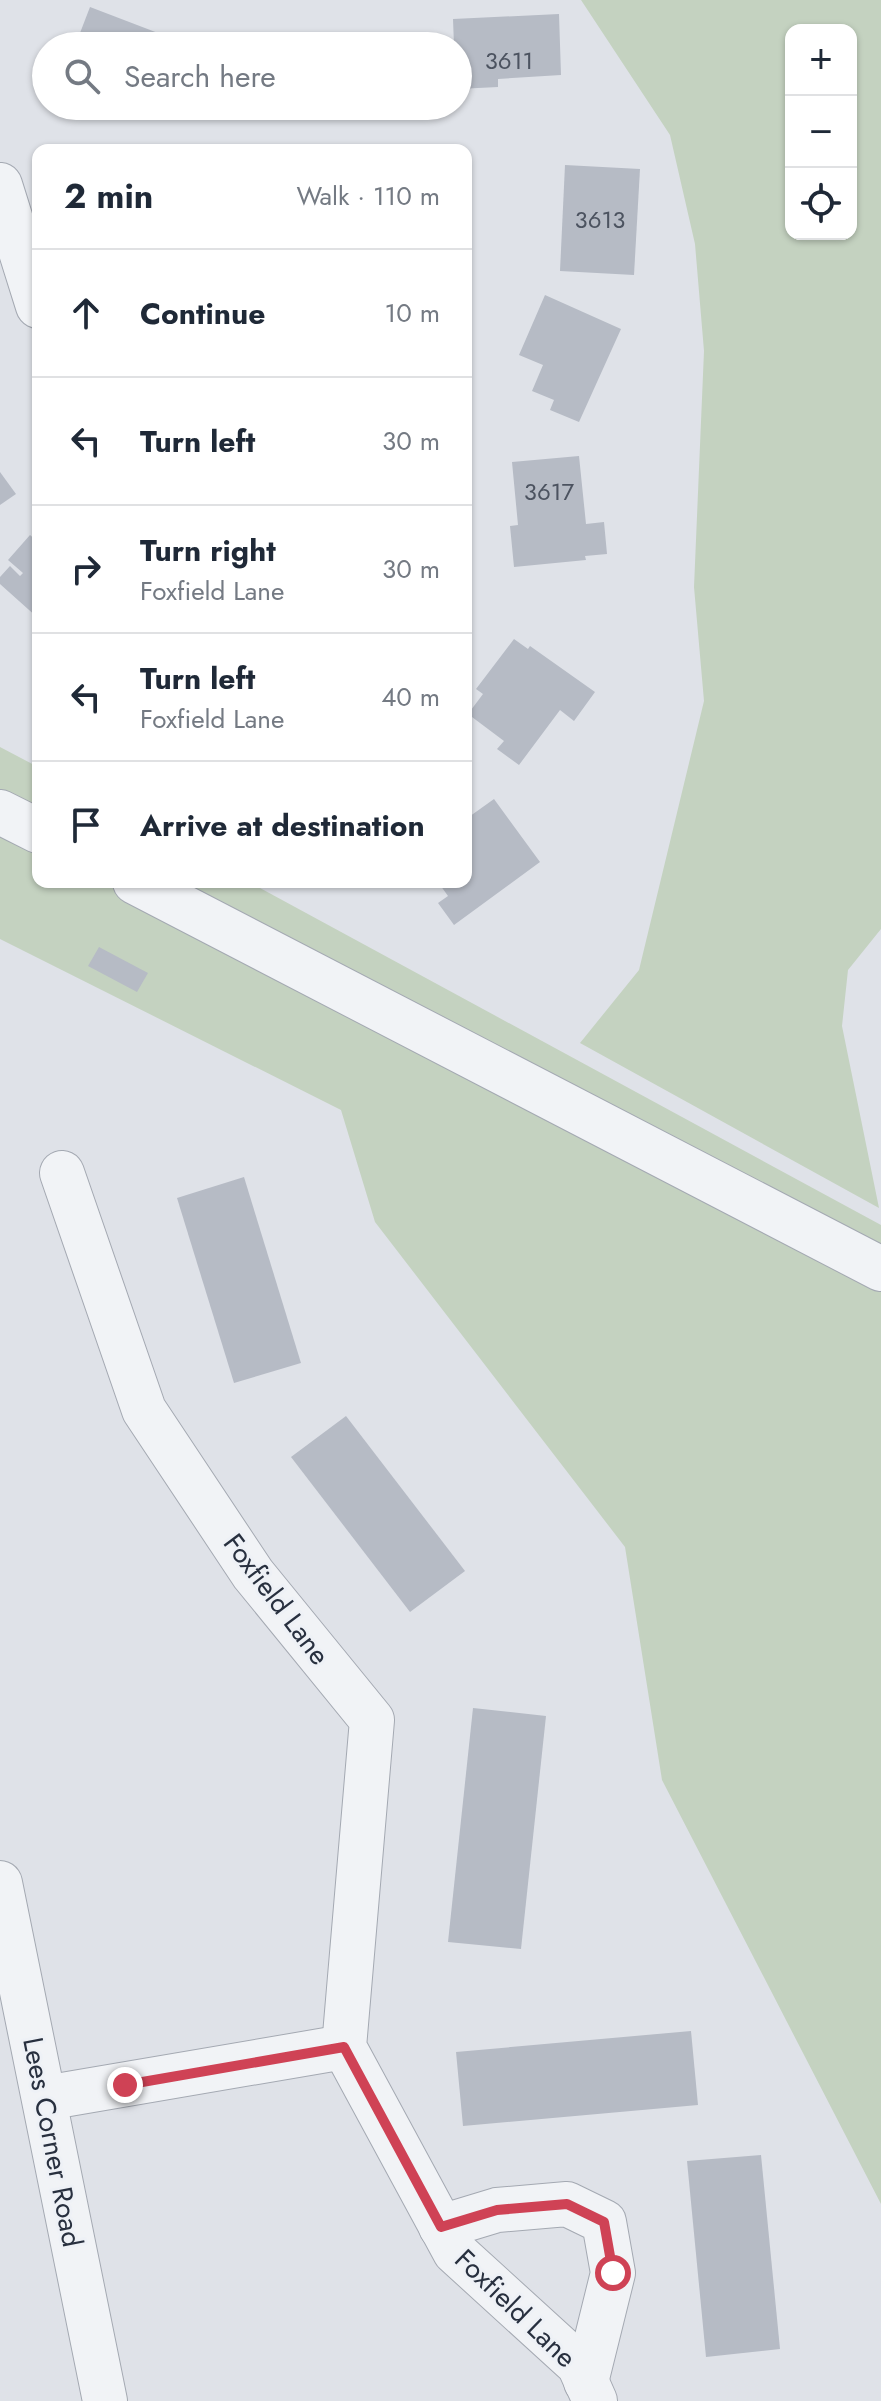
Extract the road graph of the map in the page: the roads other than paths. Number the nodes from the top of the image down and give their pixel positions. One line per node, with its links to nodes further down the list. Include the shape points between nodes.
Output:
1 (0, 185): 2 (street)
2 (32, 287)
3 (0, 812): 4 (street)
4 (32, 828)
5 (147, 888): 7 (street)
6 (62, 1173): 9 (street, Foxfield Lane, via 144,1410 253,1574 372,1720)
7 (881, 1269)
8 (0, 1883): 10 (street, Lees Corner Road)
9 (344, 2047): 10 (street); 11 (street, Foxfield Lane)
10 (45, 2098): 13 (street, Lees Corner Road)
11 (441, 2227): 12 (street, Foxfield Lane, via 455,2252 579,2365); 12 (street, via 497,2210 567,2204 604,2222 613,2273)
12 (591, 2391)
13 (105, 2401)

